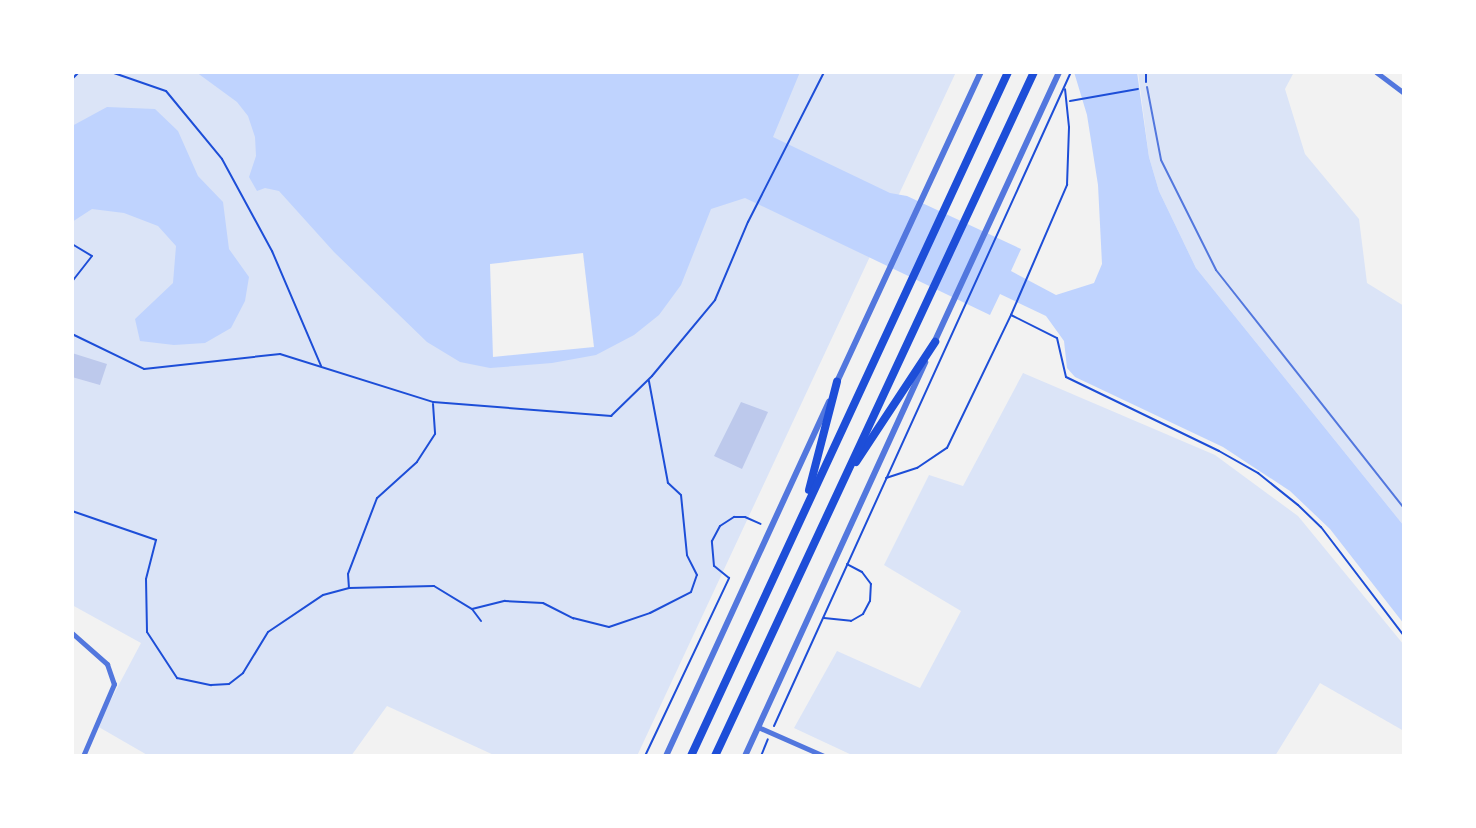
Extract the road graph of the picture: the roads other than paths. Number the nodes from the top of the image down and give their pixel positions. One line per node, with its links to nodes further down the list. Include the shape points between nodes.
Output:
1 (981, 72): 9 (street)
2 (1008, 72): 12 (highway)
3 (1034, 72): 10 (highway)
4 (1060, 72): 8 (street)
5 (1376, 72): 7 (street)
6 (1147, 87): 11 (lane, via 1161,160 1216,270)
7 (1404, 93)
8 (935, 342): 10 (highway); 14 (street)
9 (837, 382): 12 (highway); 16 (street)
10 (840, 486): 18 (highway)
11 (1404, 508)
12 (803, 511): 17 (highway)
13 (72, 633): 15 (street, via 107,664 114,684)
14 (758, 727): 19 (street); 20 (street)
15 (83, 756)
16 (666, 756)
17 (691, 756)
18 (715, 756)
19 (745, 756)
20 (824, 756)

